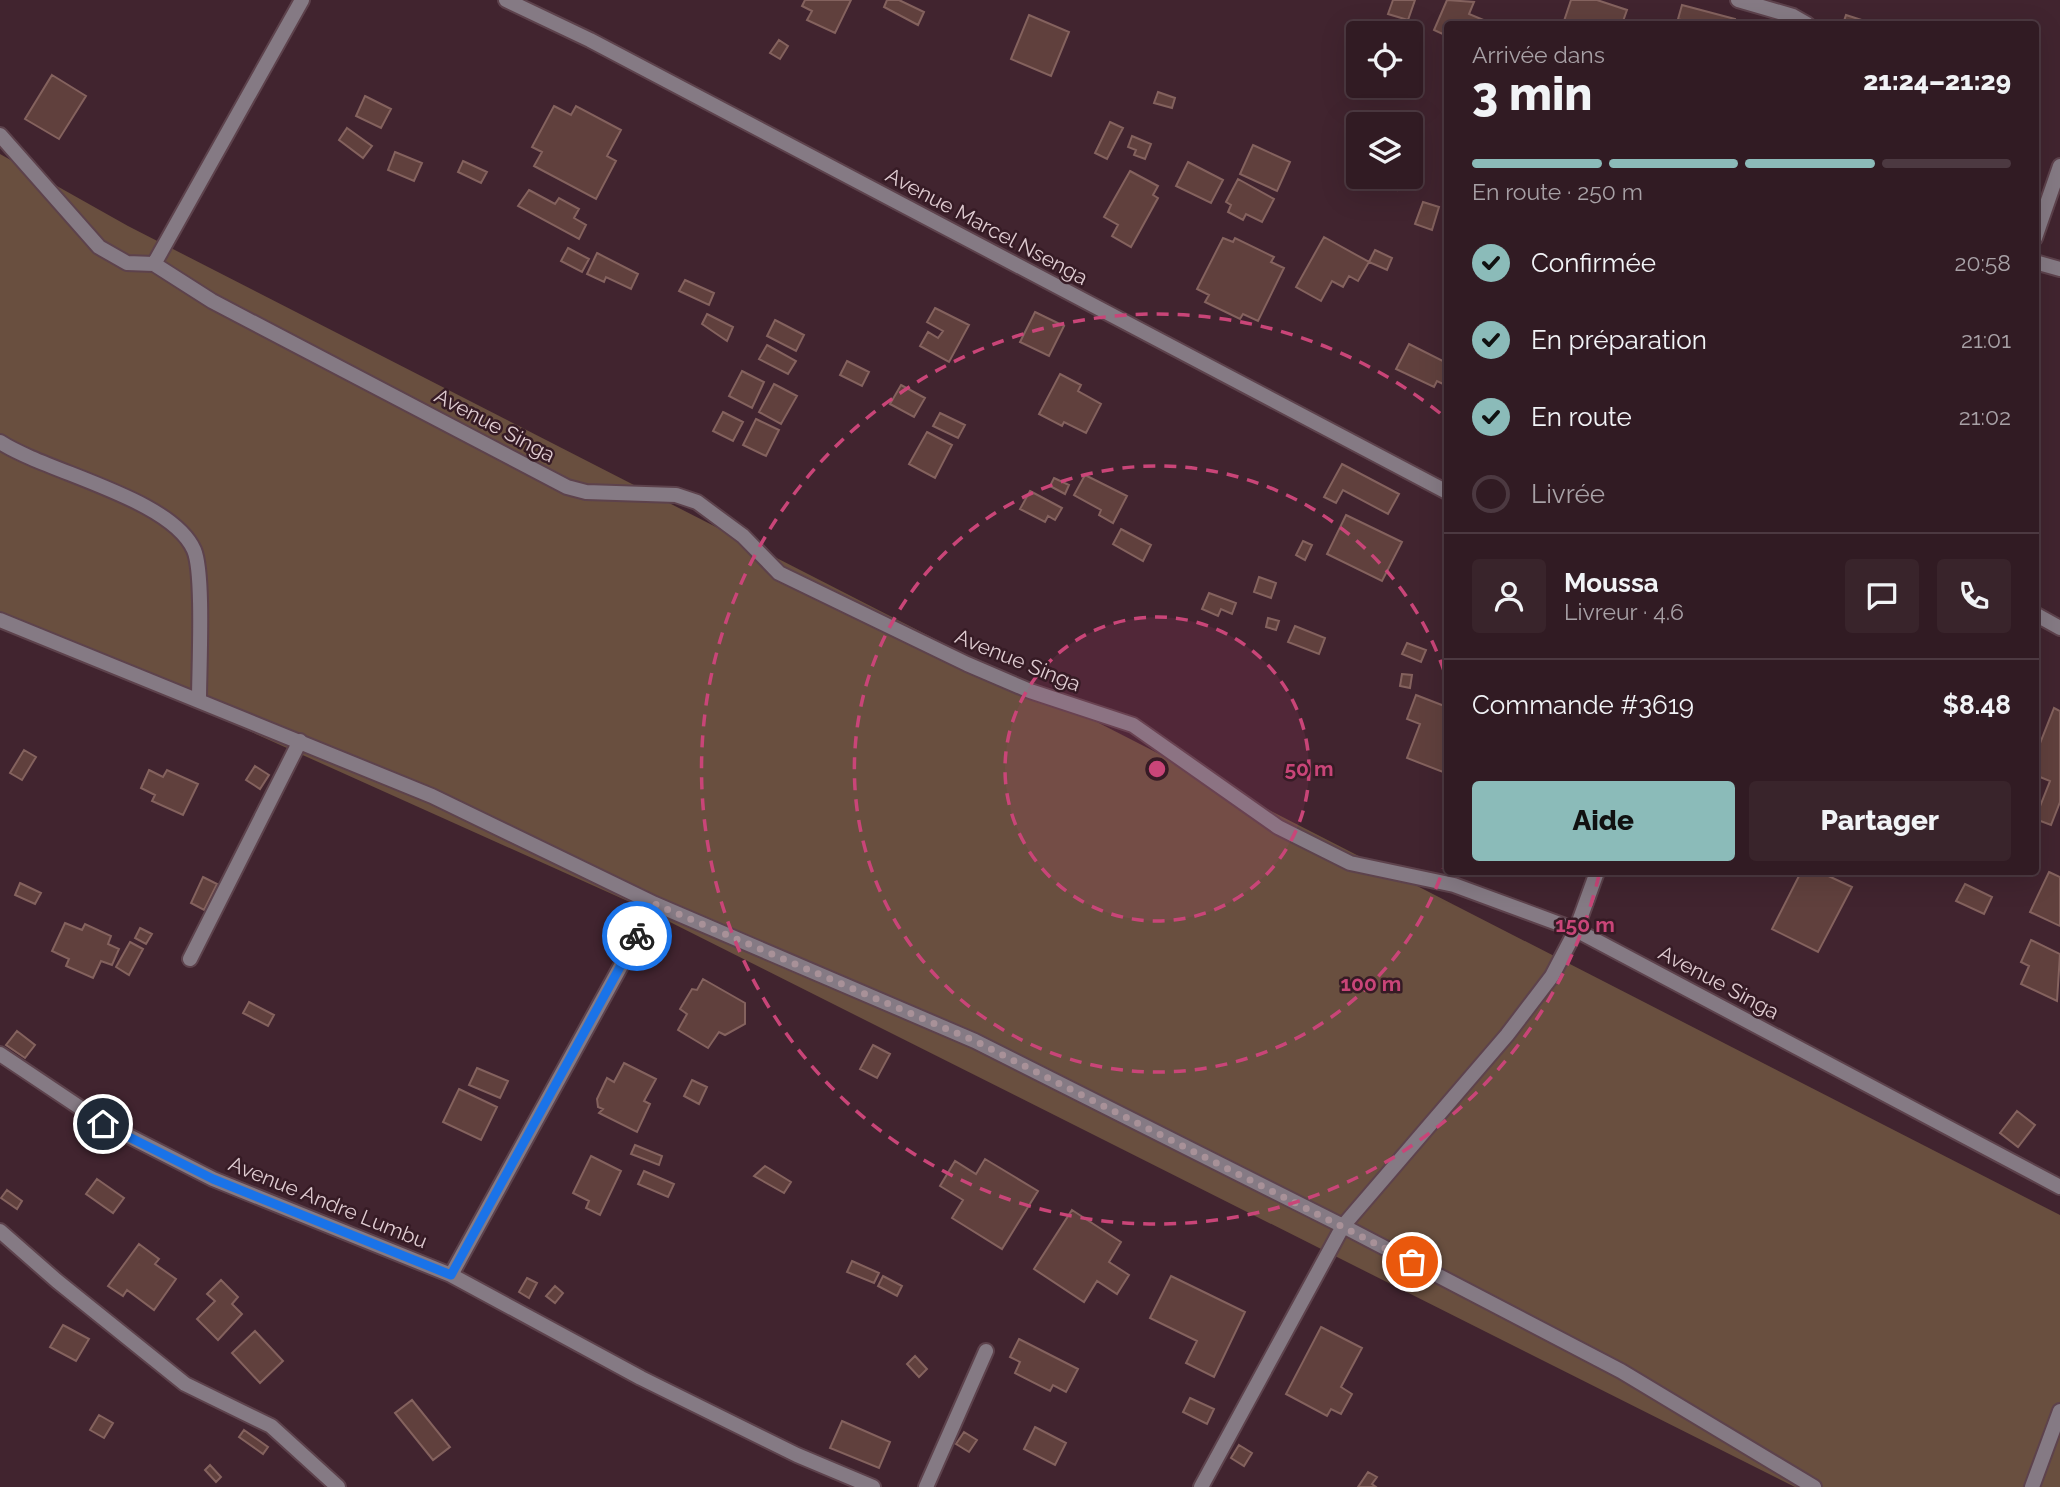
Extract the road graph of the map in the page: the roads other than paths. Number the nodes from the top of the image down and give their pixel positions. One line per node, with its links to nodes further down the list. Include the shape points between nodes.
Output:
1 (302, 0): 9 (street)
2 (506, 0): 12 (street, Avenue Marcel Nsenga)
3 (1738, 0): 4 (street)
4 (1802, 21)
5 (0, 135): 9 (street, Avenue Singa, via 99,247 127,263)
6 (2060, 166): 7 (street)
7 (2039, 226)
8 (2039, 263): 10 (street)
9 (154, 264): 20 (street, Avenue Singa, via 212,301 568,487 586,492 676,495 697,502 743,536 779,573 1030,691 1133,724 1278,827 1350,863 1454,885)
10 (2060, 269)
11 (0, 442): 16 (street, via 160,514 183,534 195,551)
12 (1444, 490)
13 (2039, 616): 15 (street)
14 (0, 620): 16 (street)
15 (2060, 628)
16 (199, 700): 17 (street)
17 (300, 741): 19 (street, via 432,796); 21 (street)
18 (1596, 875): 20 (street)
19 (655, 904): 24 (street, via 975,1041); 26 (street)
20 (1576, 930): 23 (street, Avenue Singa); 24 (street, via 1552,975 1507,1035)
21 (190, 959)
22 (0, 1054): 26 (street, Avenue Andre Lumbu, via 103,1124 213,1179)
23 (2060, 1187)
24 (1343, 1226): 32 (street); 33 (street, via 1621,1371)
25 (0, 1231): 29 (street, via 184,1384 271,1426)
26 (451, 1275): 30 (street, Avenue Andre Lumbu, via 641,1378)
27 (986, 1351): 31 (street)
28 (2060, 1410): 34 (street)
29 (338, 1487)
30 (873, 1487)
31 (926, 1487)
32 (1201, 1487)
33 (1814, 1487)
34 (2032, 1487)

